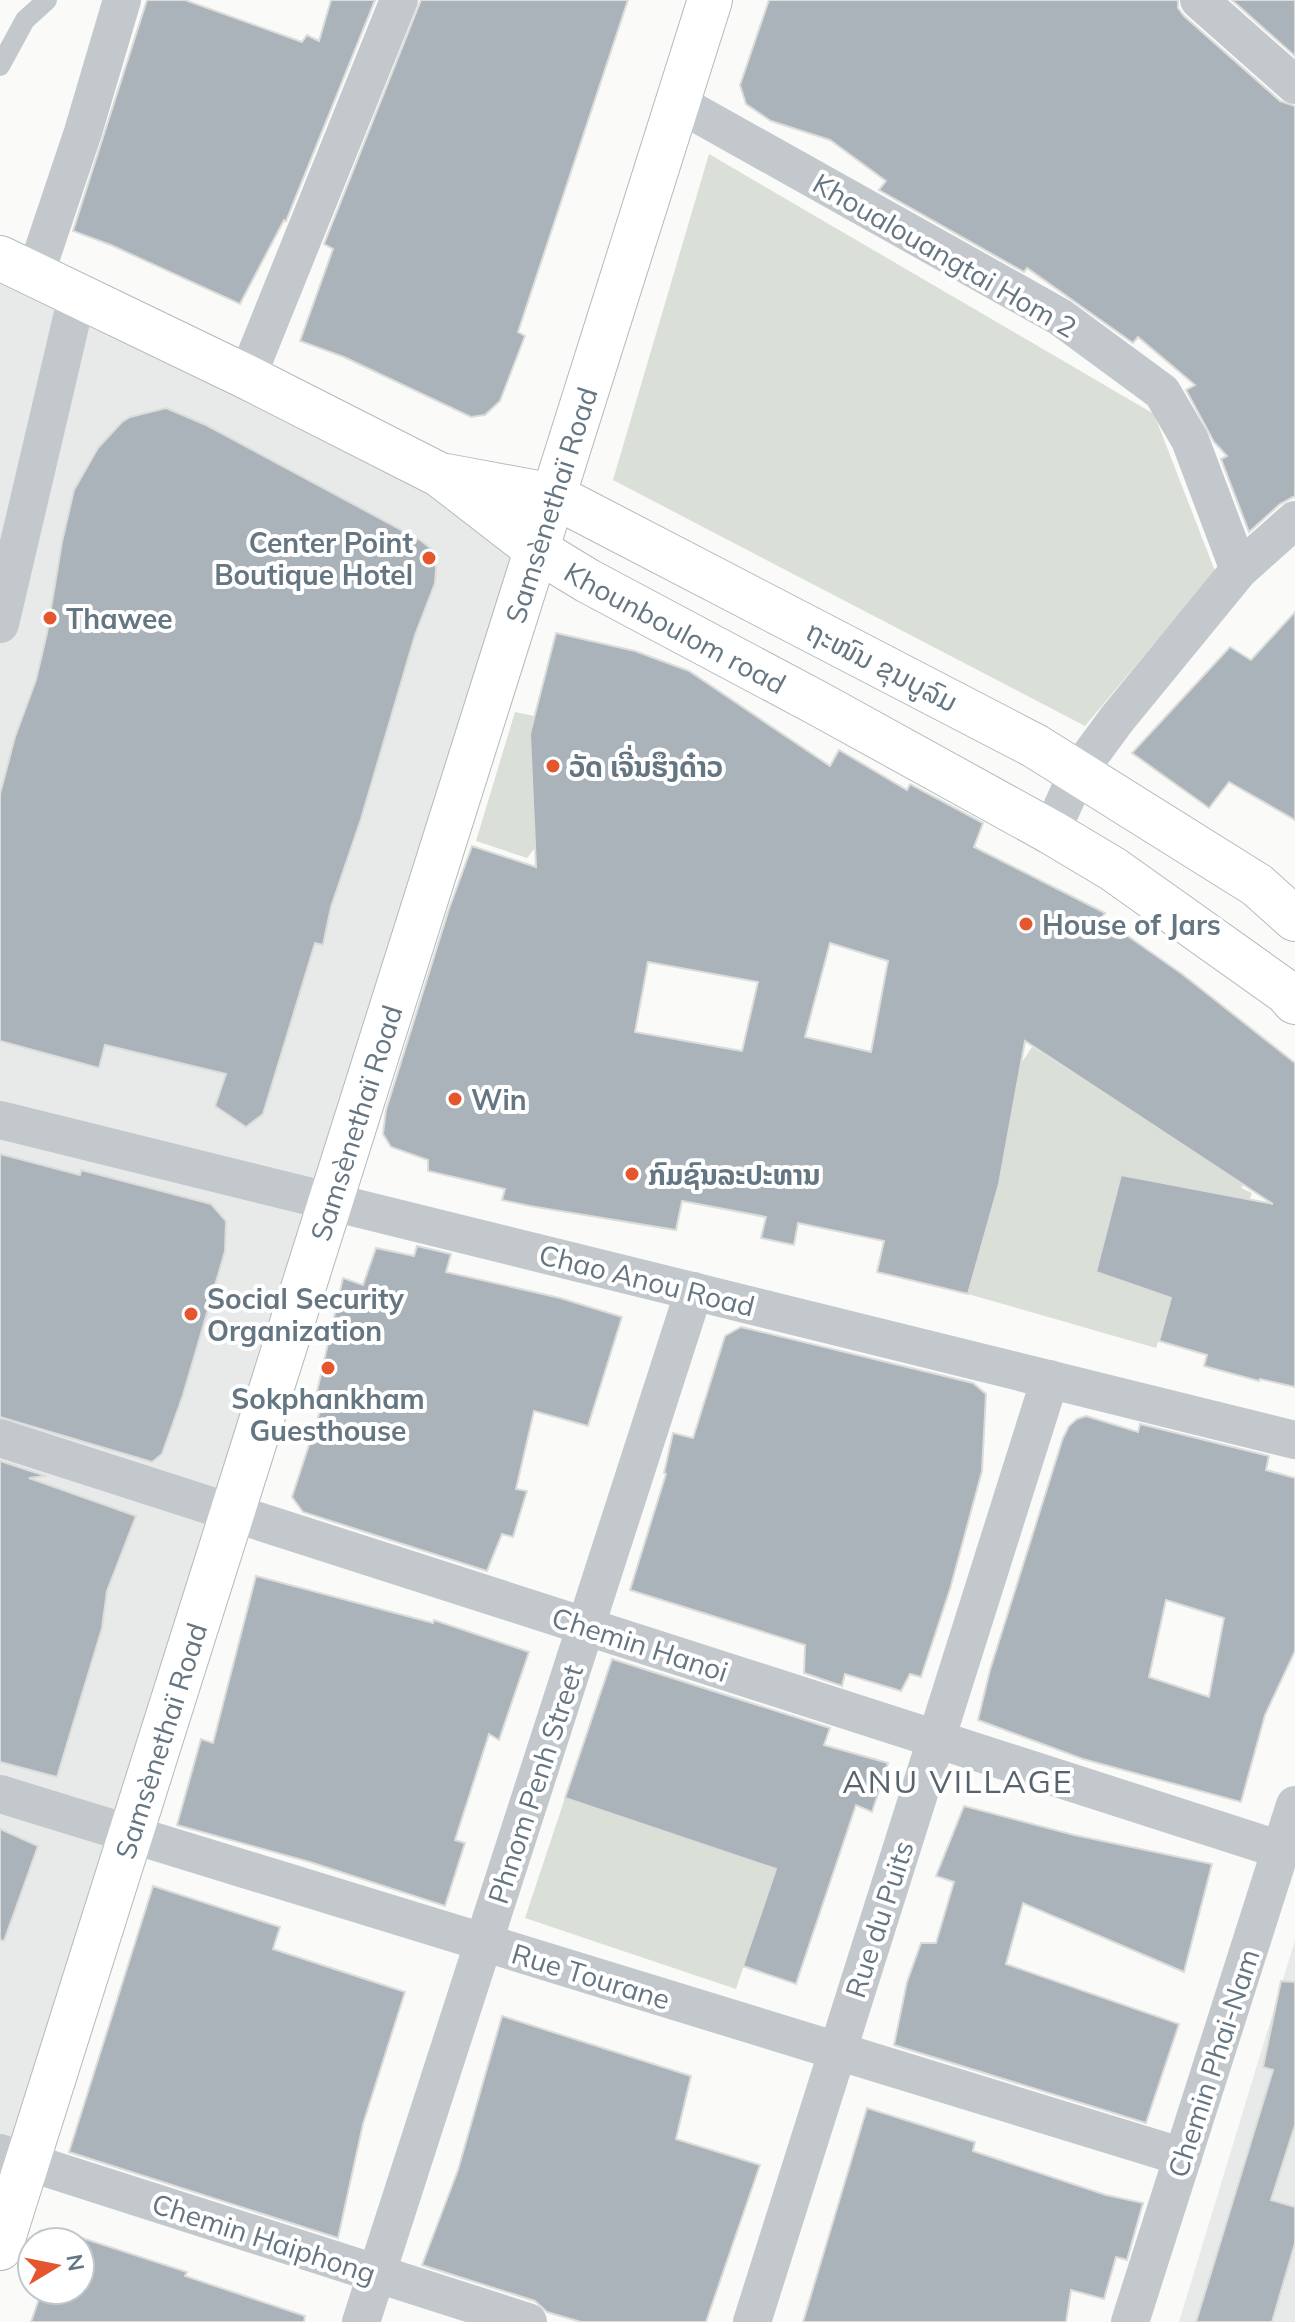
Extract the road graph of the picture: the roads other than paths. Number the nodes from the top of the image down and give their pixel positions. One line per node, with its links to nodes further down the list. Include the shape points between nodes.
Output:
1 (47, 0): 6 (lane, via 25,20)
2 (122, 0): 9 (street, via 83,132)
3 (399, 0): 11 (street)
4 (710, 0): 8 (main road, Samsènethaï Road)
5 (1199, 0): 7 (street)
6 (0, 66)
7 (1295, 85)
8 (678, 103): 13 (main road, Samsènethaï Road); 16 (street, Khoualouangtai Hom 2, via 1060,317 1162,392 1190,440)
9 (17, 266): 10 (main road, Khounboulom road)
10 (77, 296): 11 (main road, Khounboulom road); 17 (street)
11 (247, 377): 12 (main road, Khounboulom road)
12 (440, 475): 13 (main road, ຖະໜົນ ຂຸນບູລົມ); 15 (main road, Khounboulom road)
13 (554, 496): 15 (main road, Samsènethaï Road); 18 (main road, ຖະໜົນ ຂຸນບູລົມ)
14 (1295, 520): 16 (street)
15 (537, 550): 19 (main road, Khounboulom road); 23 (main road, Samsènethaï Road)
16 (1239, 570): 18 (street)
17 (0, 624)
18 (1078, 772): 19 (street); 20 (main road, ຖະໜົນ ຂຸນບູລົມ, via 1257,885)
19 (1051, 832): 21 (main road, Khounboulom road, via 1113,869)
20 (1295, 919)
21 (1295, 1002)
22 (0, 1120): 23 (street, Chao Anou Road)
23 (330, 1202): 24 (street, Chao Anou Road); 28 (main road, Samsènethaï Road)
24 (694, 1291): 25 (street, Chao Anou Road); 29 (street, Phnom Penh Street)
25 (1050, 1379): 27 (street, Chao Anou Road); 30 (street, Rue du Puits)
26 (0, 1438): 28 (street, Chemin Hanoi)
27 (1295, 1440)
28 (232, 1513): 29 (street, Chemin Hanoi); 33 (main road, Samsènethaï Road)
29 (586, 1626): 30 (street, Chemin Hanoi); 35 (street, Phnom Penh Street)
30 (936, 1739): 34 (street, Chemin Hanoi); 36 (street, Rue du Puits)
31 (0, 1794): 33 (street, Rue Tourane)
32 (1295, 1805): 34 (street, Chemin Phai-Nam)
33 (130, 1834): 35 (street, Rue Tourane); 38 (main road, Samsènethaï Road)
34 (1281, 1850): 37 (street, Chemin Phai-Nam)
35 (483, 1943): 36 (street, Rue Tourane); 40 (street, Phnom Penh Street)
36 (837, 2051): 37 (street, Rue Tourane); 43 (street, Rue du Puits)
37 (1183, 2157): 44 (street, Chemin Phai-Nam)
38 (14, 2158): 39 (main road, Samsènethaï Road); 40 (street, Chemin Haiphong)
39 (0, 2248)
40 (377, 2274): 41 (street, Phnom Penh Street); 42 (street, Chemin Haiphong)
41 (361, 2322)
42 (528, 2322)
43 (752, 2322)
44 (1130, 2322)

